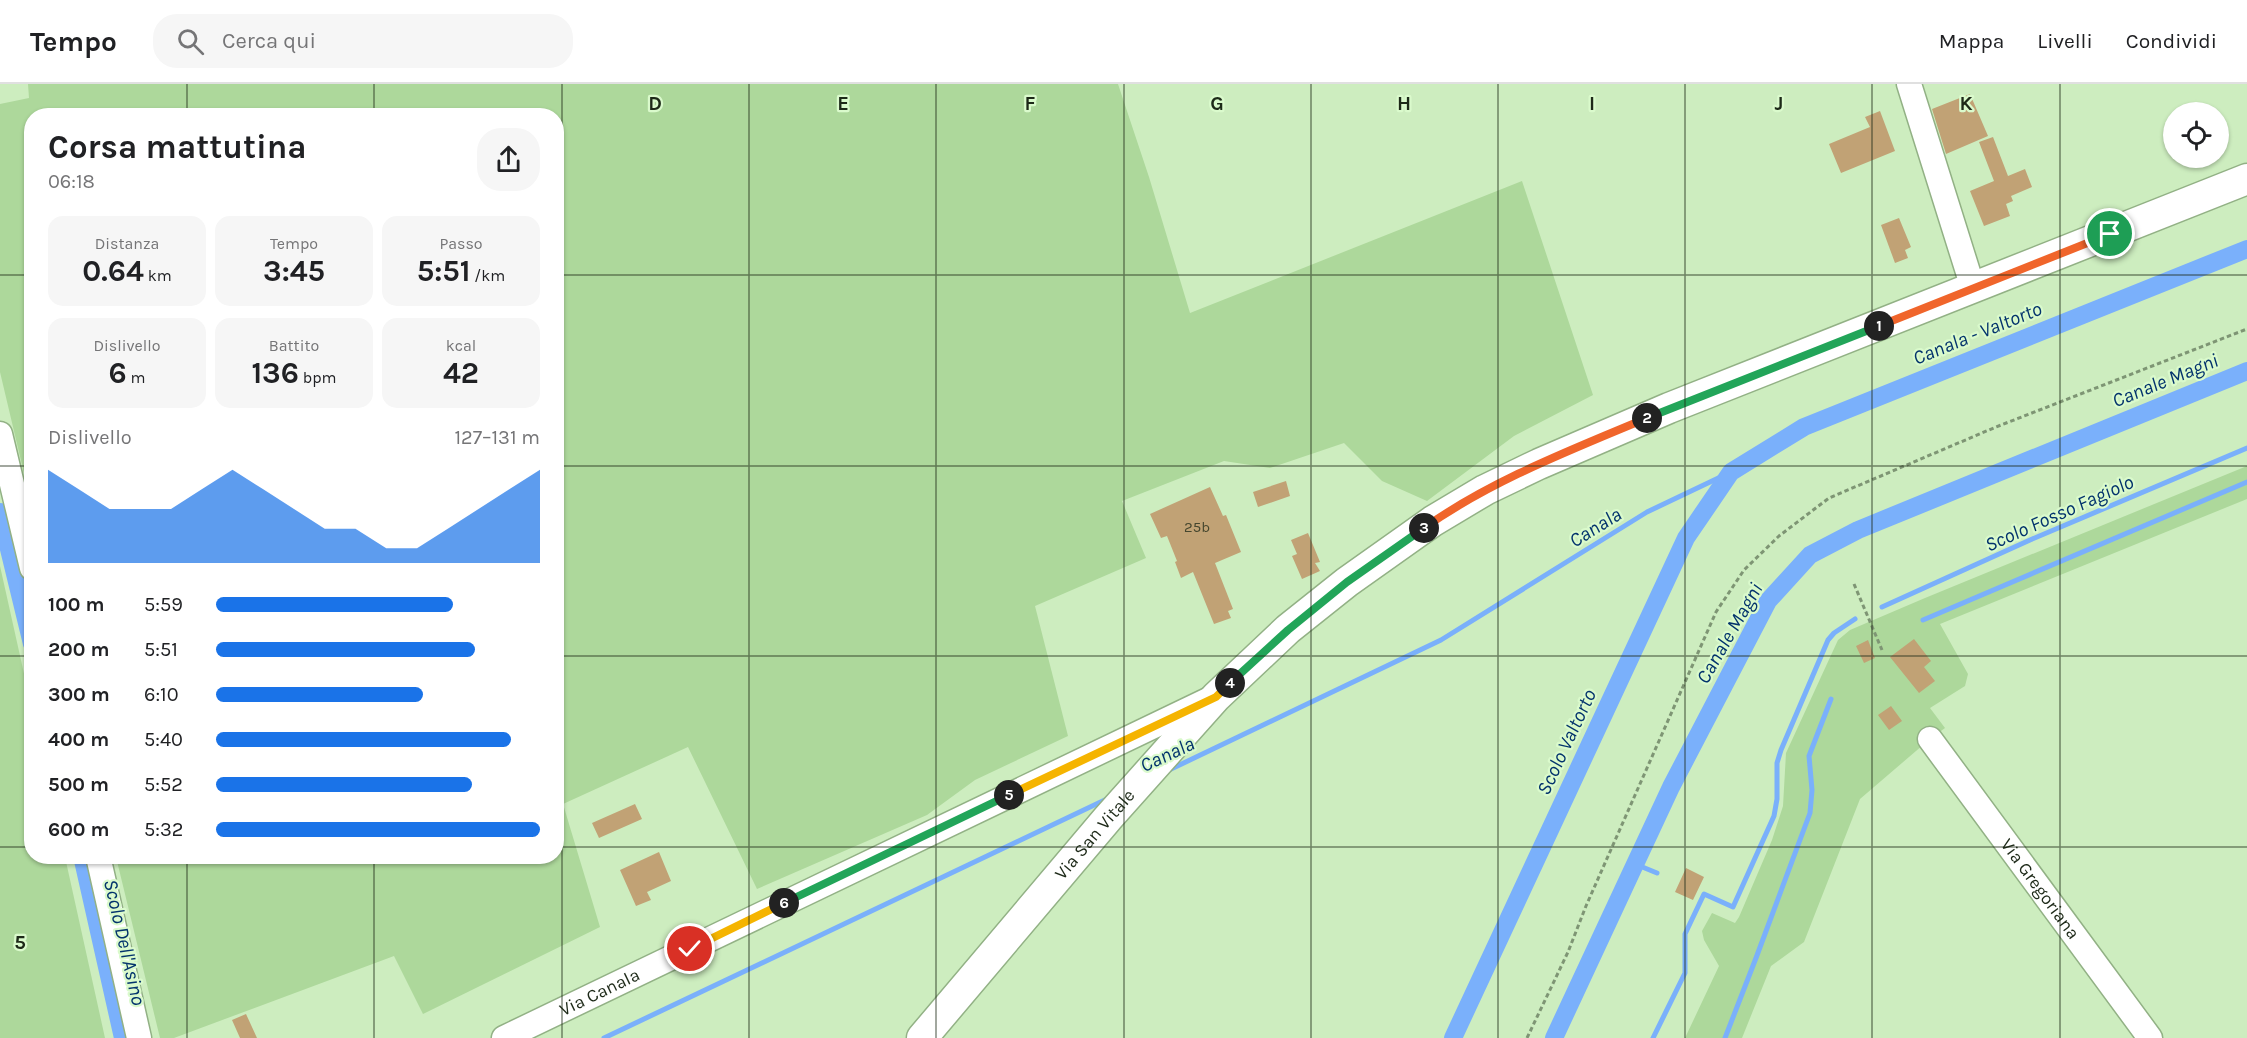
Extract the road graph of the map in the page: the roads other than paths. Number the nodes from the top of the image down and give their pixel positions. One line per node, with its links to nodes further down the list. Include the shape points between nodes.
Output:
1 (1909, 84): 3 (street)
2 (2247, 179): 3 (main road, Via San Vitale)
3 (1973, 288): 6 (main road, Via San Vitale, via 1669,408 1485,490 1433,521 1347,582)
4 (0, 434): 5 (street)
5 (24, 534)
6 (1216, 697): 10 (street, Via Canala); 11 (main road, Via San Vitale)
7 (1930, 739): 12 (street, Via Gregoriana)
8 (100, 864): 9 (street)
9 (139, 1038)
10 (504, 1038)
11 (922, 1038)
12 (2150, 1038)

